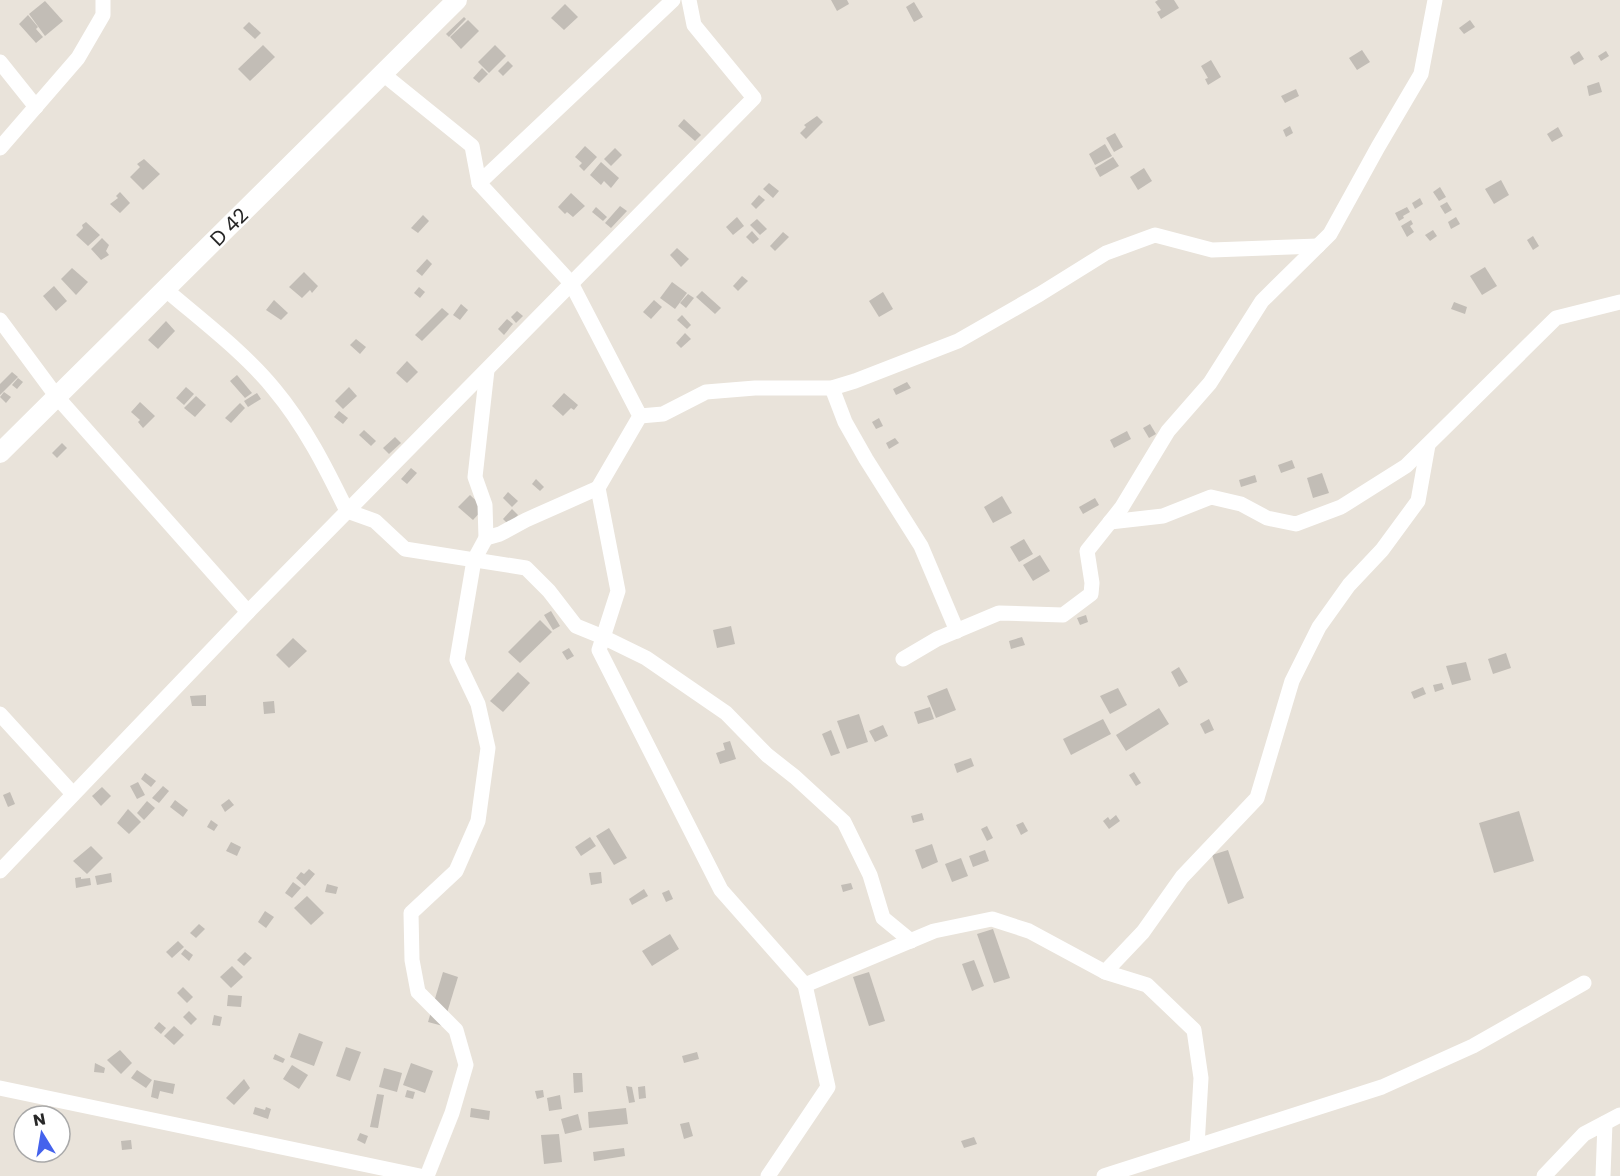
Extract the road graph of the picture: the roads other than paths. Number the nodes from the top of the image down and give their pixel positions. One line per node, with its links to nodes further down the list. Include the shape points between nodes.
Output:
1 (103, 0): 8 (street, via 103,15 78,57)
2 (456, 0): 7 (street, D 42 / D 42)
3 (673, 0): 10 (street)
4 (689, 0): 12 (street, via 694,25 754,98)
5 (1435, 0): 11 (street, via 1421,74 1330,234)
6 (0, 62): 8 (street)
7 (383, 74): 10 (street, via 472,146); 13 (street, D 42 / D 42)
8 (36, 106): 9 (street)
9 (0, 148)
10 (479, 183): 12 (street)
11 (1318, 246): 17 (street, via 1212,250 1155,235 1106,253 958,341); 24 (street, via 1262,301 1210,383 1168,431)
12 (571, 284): 16 (street); 19 (street)
13 (165, 289): 18 (street, D 42 / D 42); 23 (street, via 274,388 316,449)
14 (1620, 302): 20 (street, via 1556,318)
15 (0, 320): 18 (street)
16 (486, 370): 23 (street); 25 (street, via 475,477 485,505)
17 (832, 388): 19 (street, via 706,392 663,414); 28 (street, via 855,440 921,546)
18 (57, 398): 21 (street, D 42 / D 42); 27 (street)
19 (640, 416): 22 (street)
20 (1428, 445): 24 (street, via 1406,466 1341,507 1296,524 1267,518 1241,504 1211,497 1163,516); 35 (street, via 1418,501 1319,627 1292,681 1257,798 1182,877 1143,932)
21 (0, 453)
22 (598, 488): 25 (street); 29 (street, via 618,591)
23 (347, 511): 26 (street, via 375,521 405,549); 27 (street)
24 (1110, 522): 28 (street, via 1087,551 1091,594 1063,615 999,613)
25 (486, 538): 26 (street)
26 (474, 560): 29 (street, via 526,568 576,626); 43 (street, via 457,660 478,704 488,748 478,821 456,871 411,913 412,960 418,992 456,1030 466,1065)
27 (248, 612): 32 (street)
28 (957, 631): 30 (street)
29 (603, 637): 34 (street, via 646,658 726,713 843,822 870,875 883,918); 37 (street, via 599,650 722,890)
30 (903, 659)
31 (0, 714): 32 (street)
32 (74, 794): 33 (street)
33 (0, 871)
34 (911, 941): 35 (street, via 992,919 1029,931); 37 (street)
35 (1105, 972): 41 (street, via 1147,985 1194,1030 1201,1078)
36 (1584, 983): 41 (street, via 1473,1046 1382,1087)
37 (805, 985): 44 (street, via 828,1087)
38 (0, 1088): 42 (street)
39 (1620, 1115): 40 (street)
40 (1605, 1123): 46 (street, via 1584,1134); 47 (street)
41 (1197, 1146): 45 (street)
42 (420, 1176)
43 (427, 1176)
44 (768, 1176)
45 (1104, 1176)
46 (1544, 1176)
47 (1603, 1176)

